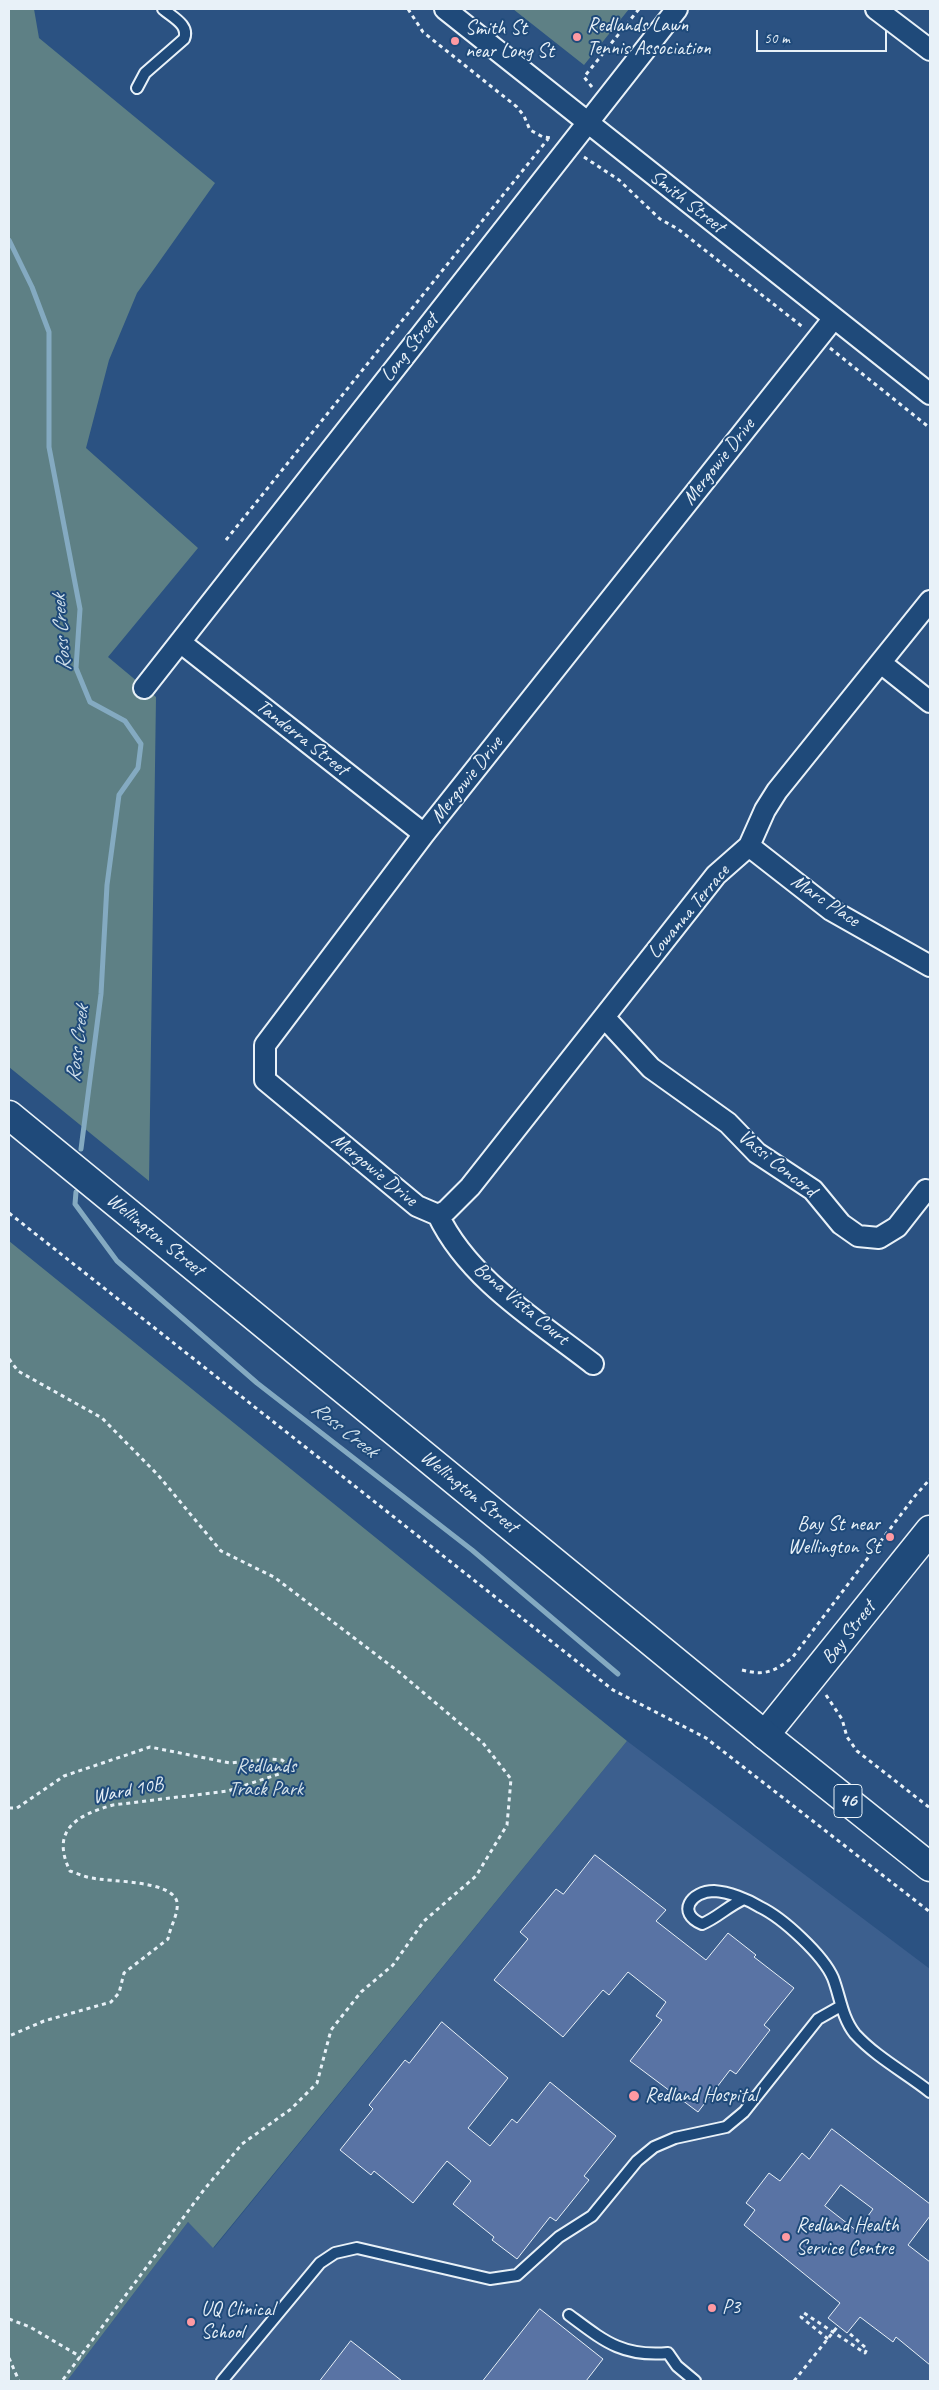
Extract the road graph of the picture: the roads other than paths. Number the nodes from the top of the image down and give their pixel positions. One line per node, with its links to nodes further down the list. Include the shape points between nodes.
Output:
1 (163, 9): 6 (lane, via 185,28 186,33 184,39 145,73)
2 (446, 9): 7 (street, Smith Street)
3 (676, 9): 7 (street, Long Street)
4 (876, 9): 5 (street)
5 (930, 50)
6 (137, 88)
7 (587, 122): 8 (street, Smith Street); 11 (street, Long Street)
8 (834, 318): 9 (street, Smith Street); 15 (street, Mergowie Drive)
9 (930, 394)
10 (930, 601): 12 (street, Lowanna Terrace)
11 (180, 642): 13 (street, Long Street); 15 (street, Tanderra Street)
12 (881, 663): 14 (street); 16 (street, Lowanna Terrace, via 777,791)
13 (144, 688)
14 (930, 702)
15 (424, 834): 21 (street, Mergowie Drive, via 265,1045 265,1080 417,1206)
16 (749, 846): 17 (street, Marc Place, via 831,910); 18 (street, Lowanna Terrace, via 716,875)
17 (930, 966)
18 (604, 1017): 20 (street, Vassi Concord, via 651,1068 722,1118 757,1153 813,1190 841,1224 858,1236 879,1238 897,1228); 21 (street, Lowanna Terrace, via 470,1187 446,1211)
19 (9, 1115): 24 (main road, Wellington Street / 46)
20 (926, 1190)
21 (438, 1214): 22 (street, Bona Vista Court, via 457,1247 500,1292)
22 (593, 1364)
23 (930, 1530): 24 (main road, Bay Street)
24 (765, 1735): 25 (main road, Wellington Street / 46)
25 (930, 1867)
26 (744, 1900): 26 (lane, via 702,1924 688,1914 693,1898 702,1893 728,1893); 27 (lane, via 762,1907 821,1957 833,1978)
27 (841, 2006): 28 (lane, via 854,2032 868,2047); 30 (lane, via 818,2019 744,2112 726,2127 674,2138 654,2147 637,2161 592,2216 559,2236 517,2275 490,2279 357,2248 335,2253 320,2263)
28 (930, 2092)
29 (569, 2315): 31 (lane, via 604,2341 622,2349 646,2355 668,2353 677,2366)
30 (222, 2381)
31 (696, 2381)

